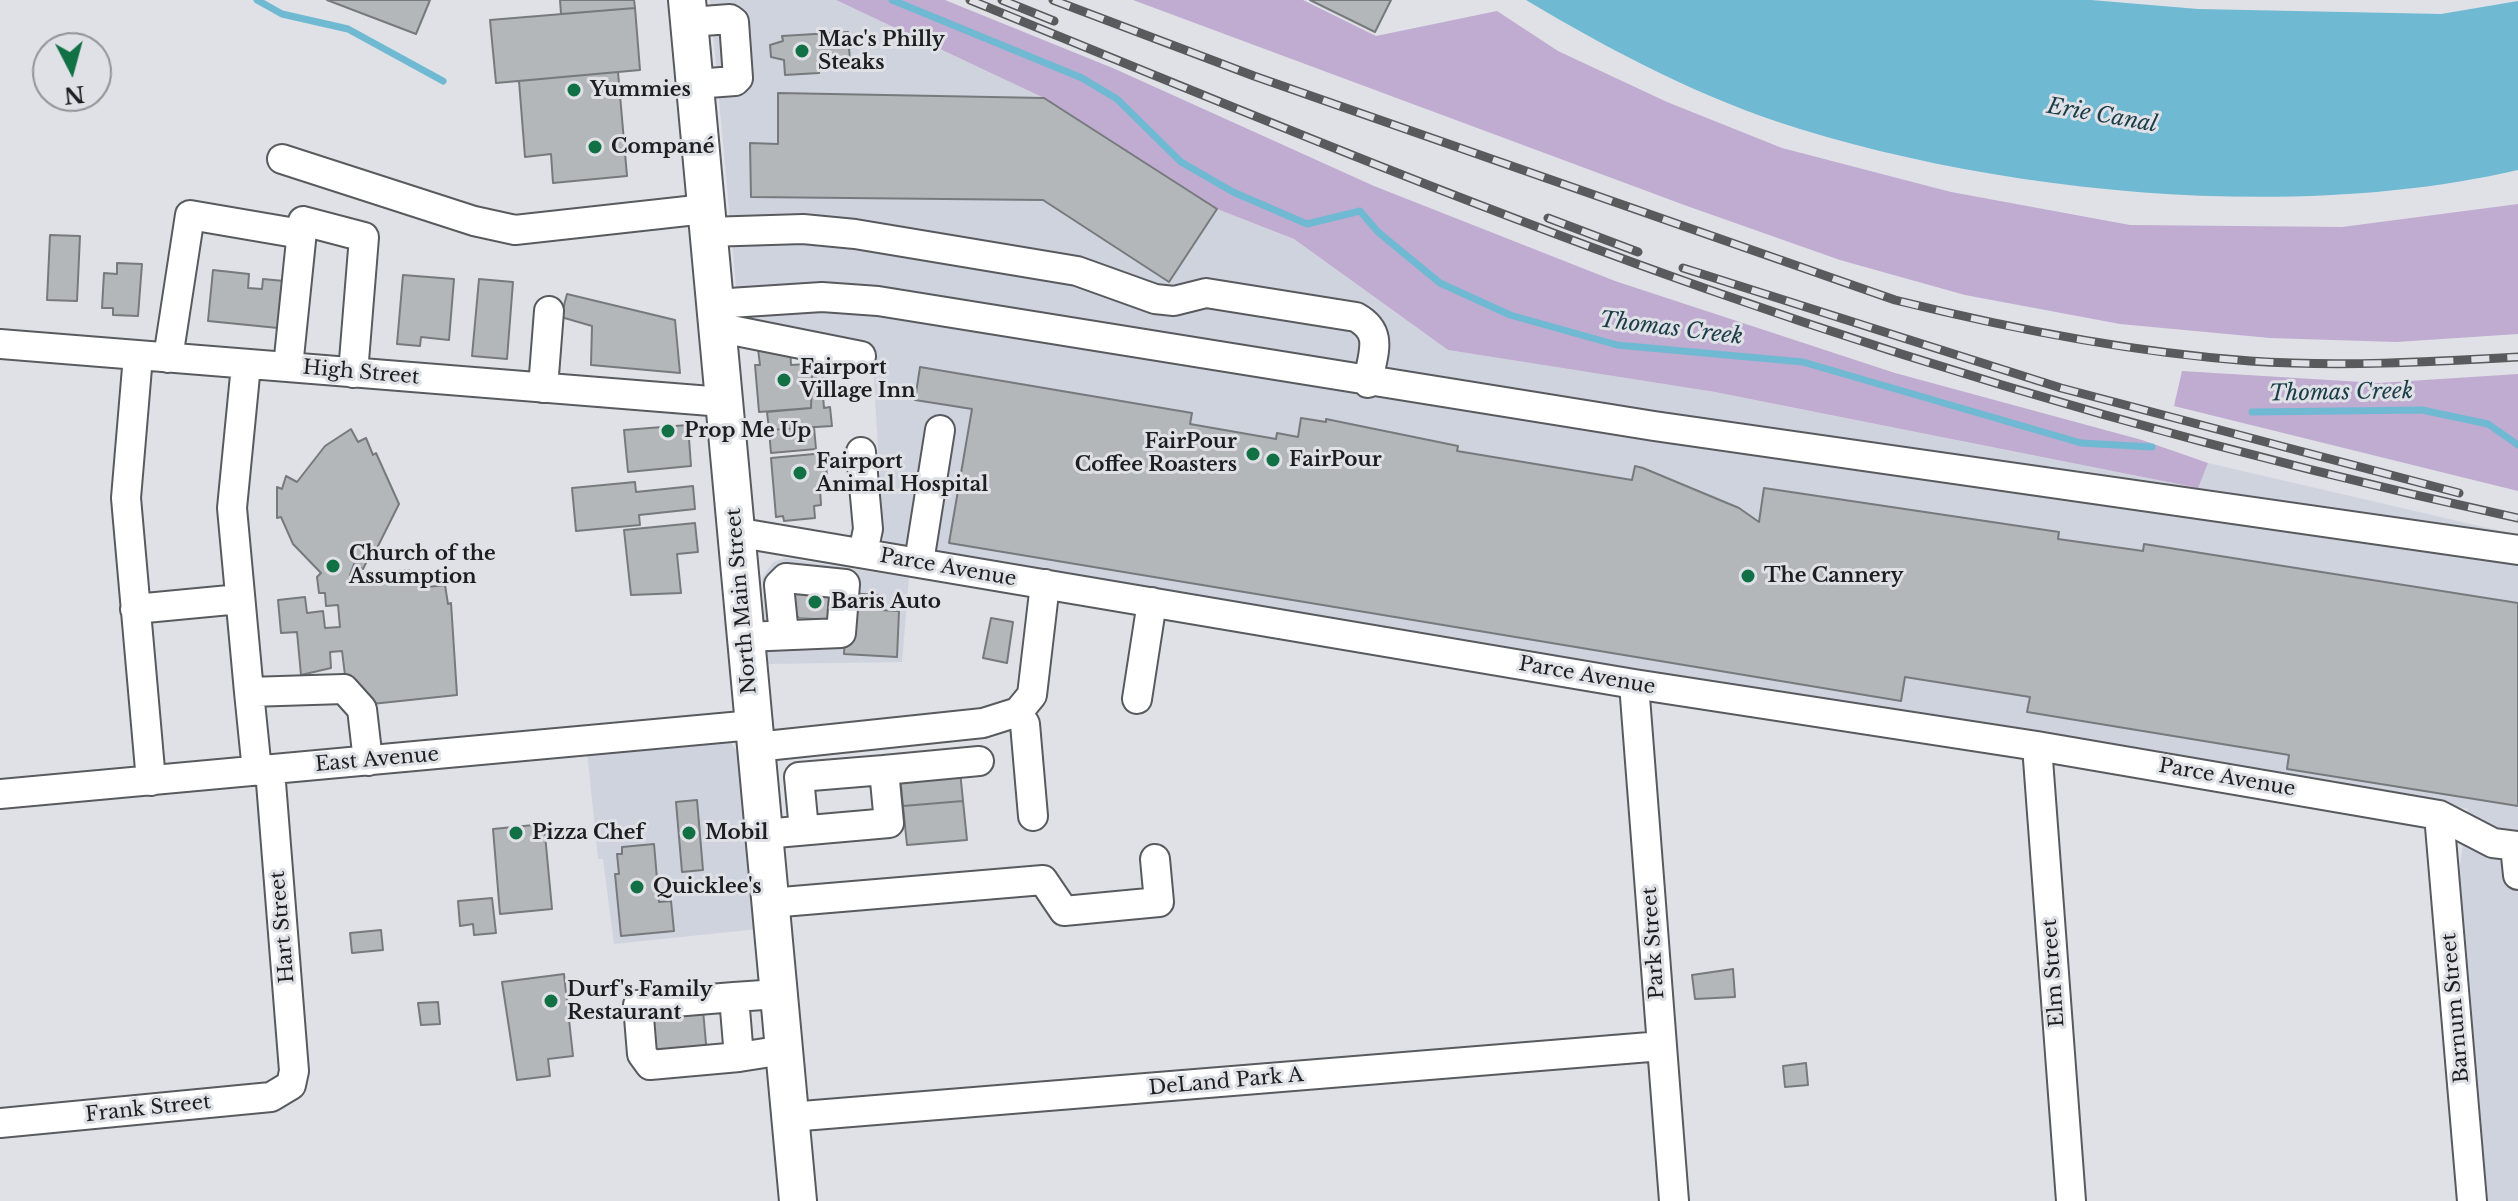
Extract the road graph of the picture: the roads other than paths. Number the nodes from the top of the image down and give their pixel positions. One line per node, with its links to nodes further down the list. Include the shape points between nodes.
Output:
1 (688, 11): 3 (main road, North Main Street)
2 (282, 159): 3 (street, via 515,230)
3 (706, 220): 6 (main road, North Main Street); 14 (street, via 855,234 1077,271 1155,299 1174,301 1206,293 1356,317 1372,325 1375,334)
4 (301, 234): 10 (street, via 190,215); 12 (street); 13 (street, via 303,221 364,237)
5 (549, 311): 15 (street)
6 (715, 316): 9 (street); 14 (street, via 822,297 878,301); 16 (main road, North Main Street)
7 (0, 344): 8 (street, High Street)
8 (138, 356): 10 (street, High Street); 28 (street, via 126,498)
9 (861, 356)
10 (168, 358): 11 (street, High Street)
11 (246, 365): 12 (street, High Street); 26 (street, Hart Street, via 232,508)
12 (288, 367): 13 (street, High Street)
13 (353, 373): 15 (street, High Street)
14 (1368, 383): 21 (street)
15 (543, 388): 16 (street, High Street)
16 (723, 402): 19 (main road, North Main Street)
17 (940, 430): 23 (street)
18 (861, 452): 22 (street, via 868,529)
19 (735, 532): 20 (street, Parce Avenue); 30 (main road, North Main Street)
20 (820, 546): 22 (street, Parce Avenue); 24 (street)
21 (2518, 550)
22 (863, 553): 23 (street, Parce Avenue)
23 (919, 562): 25 (street, Parce Avenue)
24 (816, 584): 29 (street, via 786,578 779,585); 29 (street, via 845,584 841,633)
25 (1045, 584): 27 (street, Parce Avenue); 34 (street, via 1032,695)
26 (240, 599): 28 (street); 32 (street, Hart Street)
27 (1152, 602): 31 (street, Parce Avenue); 33 (street)
28 (135, 609): 41 (street)
29 (803, 629): 30 (street)
30 (745, 637): 35 (main road, North Main Street)
31 (1634, 684): 36 (street, Parce Avenue); 53 (street, Park Street)
32 (249, 692): 37 (street, via 344,689 362,709); 39 (street, Hart Street)
33 (1137, 699)
34 (1018, 712): 35 (street, East Avenue, via 983,723); 44 (street, via 1025,724)
35 (754, 736): 37 (street, East Avenue); 46 (main road, North Main Street)
36 (2037, 746): 43 (street, Parce Avenue); 61 (street, Elm Street)
37 (368, 761): 39 (street, East Avenue)
38 (979, 761): 40 (street)
39 (264, 770): 41 (street, East Avenue); 56 (street, Hart Street, via 294,1071)
40 (884, 770): 45 (street, via 889,823); 45 (street, via 799,777)
41 (151, 781): 42 (street, East Avenue)
42 (0, 794)
43 (2439, 815): 47 (street, Parce Avenue, via 2493,843); 62 (street, Barnum Street)
44 (1033, 816)
45 (804, 830): 46 (street)
46 (764, 834): 50 (main road, North Main Street)
47 (2517, 846): 49 (street)
48 (1155, 859): 50 (street, via 1159,902 1064,911 1043,880)
49 (2518, 875)
50 (770, 903): 51 (main road, North Main Street)
51 (778, 994): 52 (street); 54 (main road, North Main Street)
52 (734, 997): 55 (street); 55 (street, via 638,1005 642,1054 650,1065)
53 (1662, 1046): 57 (street, DeLand Park A); 60 (street, Park Street)
54 (784, 1050): 55 (street); 57 (main road, North Main Street)
55 (739, 1057)
56 (291, 1085): 58 (street, Frank Street, via 271,1097)
57 (790, 1117): 59 (main road, North Main Street)
58 (0, 1123)
59 (798, 1201)
60 (1674, 1201)
61 (2071, 1201)
62 (2472, 1201)

